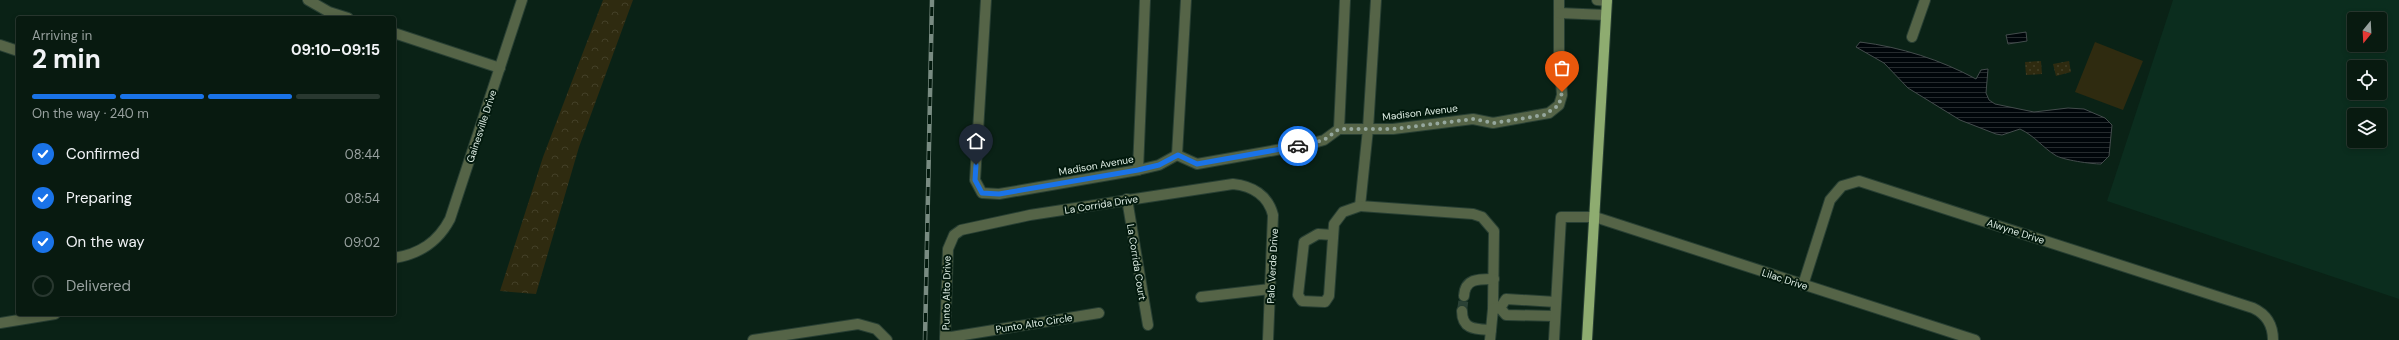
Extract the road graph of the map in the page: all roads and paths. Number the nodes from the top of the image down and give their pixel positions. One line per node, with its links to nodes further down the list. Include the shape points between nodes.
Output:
1 (308, 0): 14 (street)
2 (522, 0): 19 (street, Gainesville Drive)
3 (986, 0): 23 (street, Madison Avenue, via 975,180 984,193 999,194)
4 (1145, 0): 23 (street)
5 (1186, 0): 22 (street)
6 (1345, 0): 20 (street)
7 (1376, 0): 21 (street)
8 (1559, 0): 12 (street, Madison Avenue)
9 (1597, 0): 10 (street)
10 (1607, 0): 13 (main road)
11 (1925, 0): 16 (street)
12 (1559, 13): 13 (street); 21 (street, Madison Avenue, via 1562,96 1559,105 1549,113 1494,123 1465,119 1393,129)
13 (1606, 15): 27 (main road)
14 (342, 16)
15 (396, 34): 19 (street)
16 (1912, 36)
17 (0, 45): 18 (street)
18 (16, 50)
19 (500, 68): 30 (street, Gainesville Drive, via 450,219 442,232 428,246 413,254)
20 (1339, 129): 21 (street, Madison Avenue); 22 (street, via 1324,140 1310,144 1197,164)
21 (1368, 129): 26 (street)
22 (1178, 155): 23 (street, Madison Avenue, via 1159,165)
23 (1138, 170)
24 (1262, 194): 25 (street, La Corrida Drive, via 1246,186 1232,184); 33 (street, Palo Verde Drive, via 1270,206 1274,219)
25 (1127, 199): 29 (street, La Corrida Drive, via 1030,215 961,230 954,235); 43 (street, La Corrida Court)
26 (1360, 206): 28 (street, via 1343,212 1334,224); 31 (street, via 1463,213 1482,217 1494,231)
27 (1595, 217): 32 (street, Lilac Drive); 36 (street, Lilac Drive, via 1561,217); 50 (main road)
28 (1333, 235): 28 (street, via 1329,296 1325,302 1302,301 1298,295 1304,242 1318,234)
29 (949, 247): 46 (street, Punto Alto Drive)
30 (396, 258)
31 (1494, 279): 34 (street, via 1477,279 1469,282 1464,287); 37 (street)
32 (1803, 284): 51 (street, Lilac Drive); 52 (street, Alwyne Drive, via 1832,196 1842,186 1864,182 2253,308 2269,322)
33 (1270, 289): 35 (street); 48 (street, Palo Verde Drive)
34 (1464, 296)
35 (1201, 297)
36 (1556, 302): 37 (street, via 1506,299); 41 (street)
37 (1496, 309): 41 (street, via 1506,315); 44 (street)
38 (1462, 310): 44 (street, via 1463,323 1467,327)
39 (1099, 313): 46 (street, Punto Alto Circle)
40 (38, 316): 42 (street)
41 (1556, 316): 49 (street)
42 (0, 323)
43 (1148, 325)
44 (1491, 335)
45 (884, 336): 47 (street, via 871,326 858,324)
46 (945, 339)
47 (753, 340)
48 (1268, 340)
49 (1554, 340)
50 (1587, 340)
51 (1975, 340)
52 (2273, 340)

